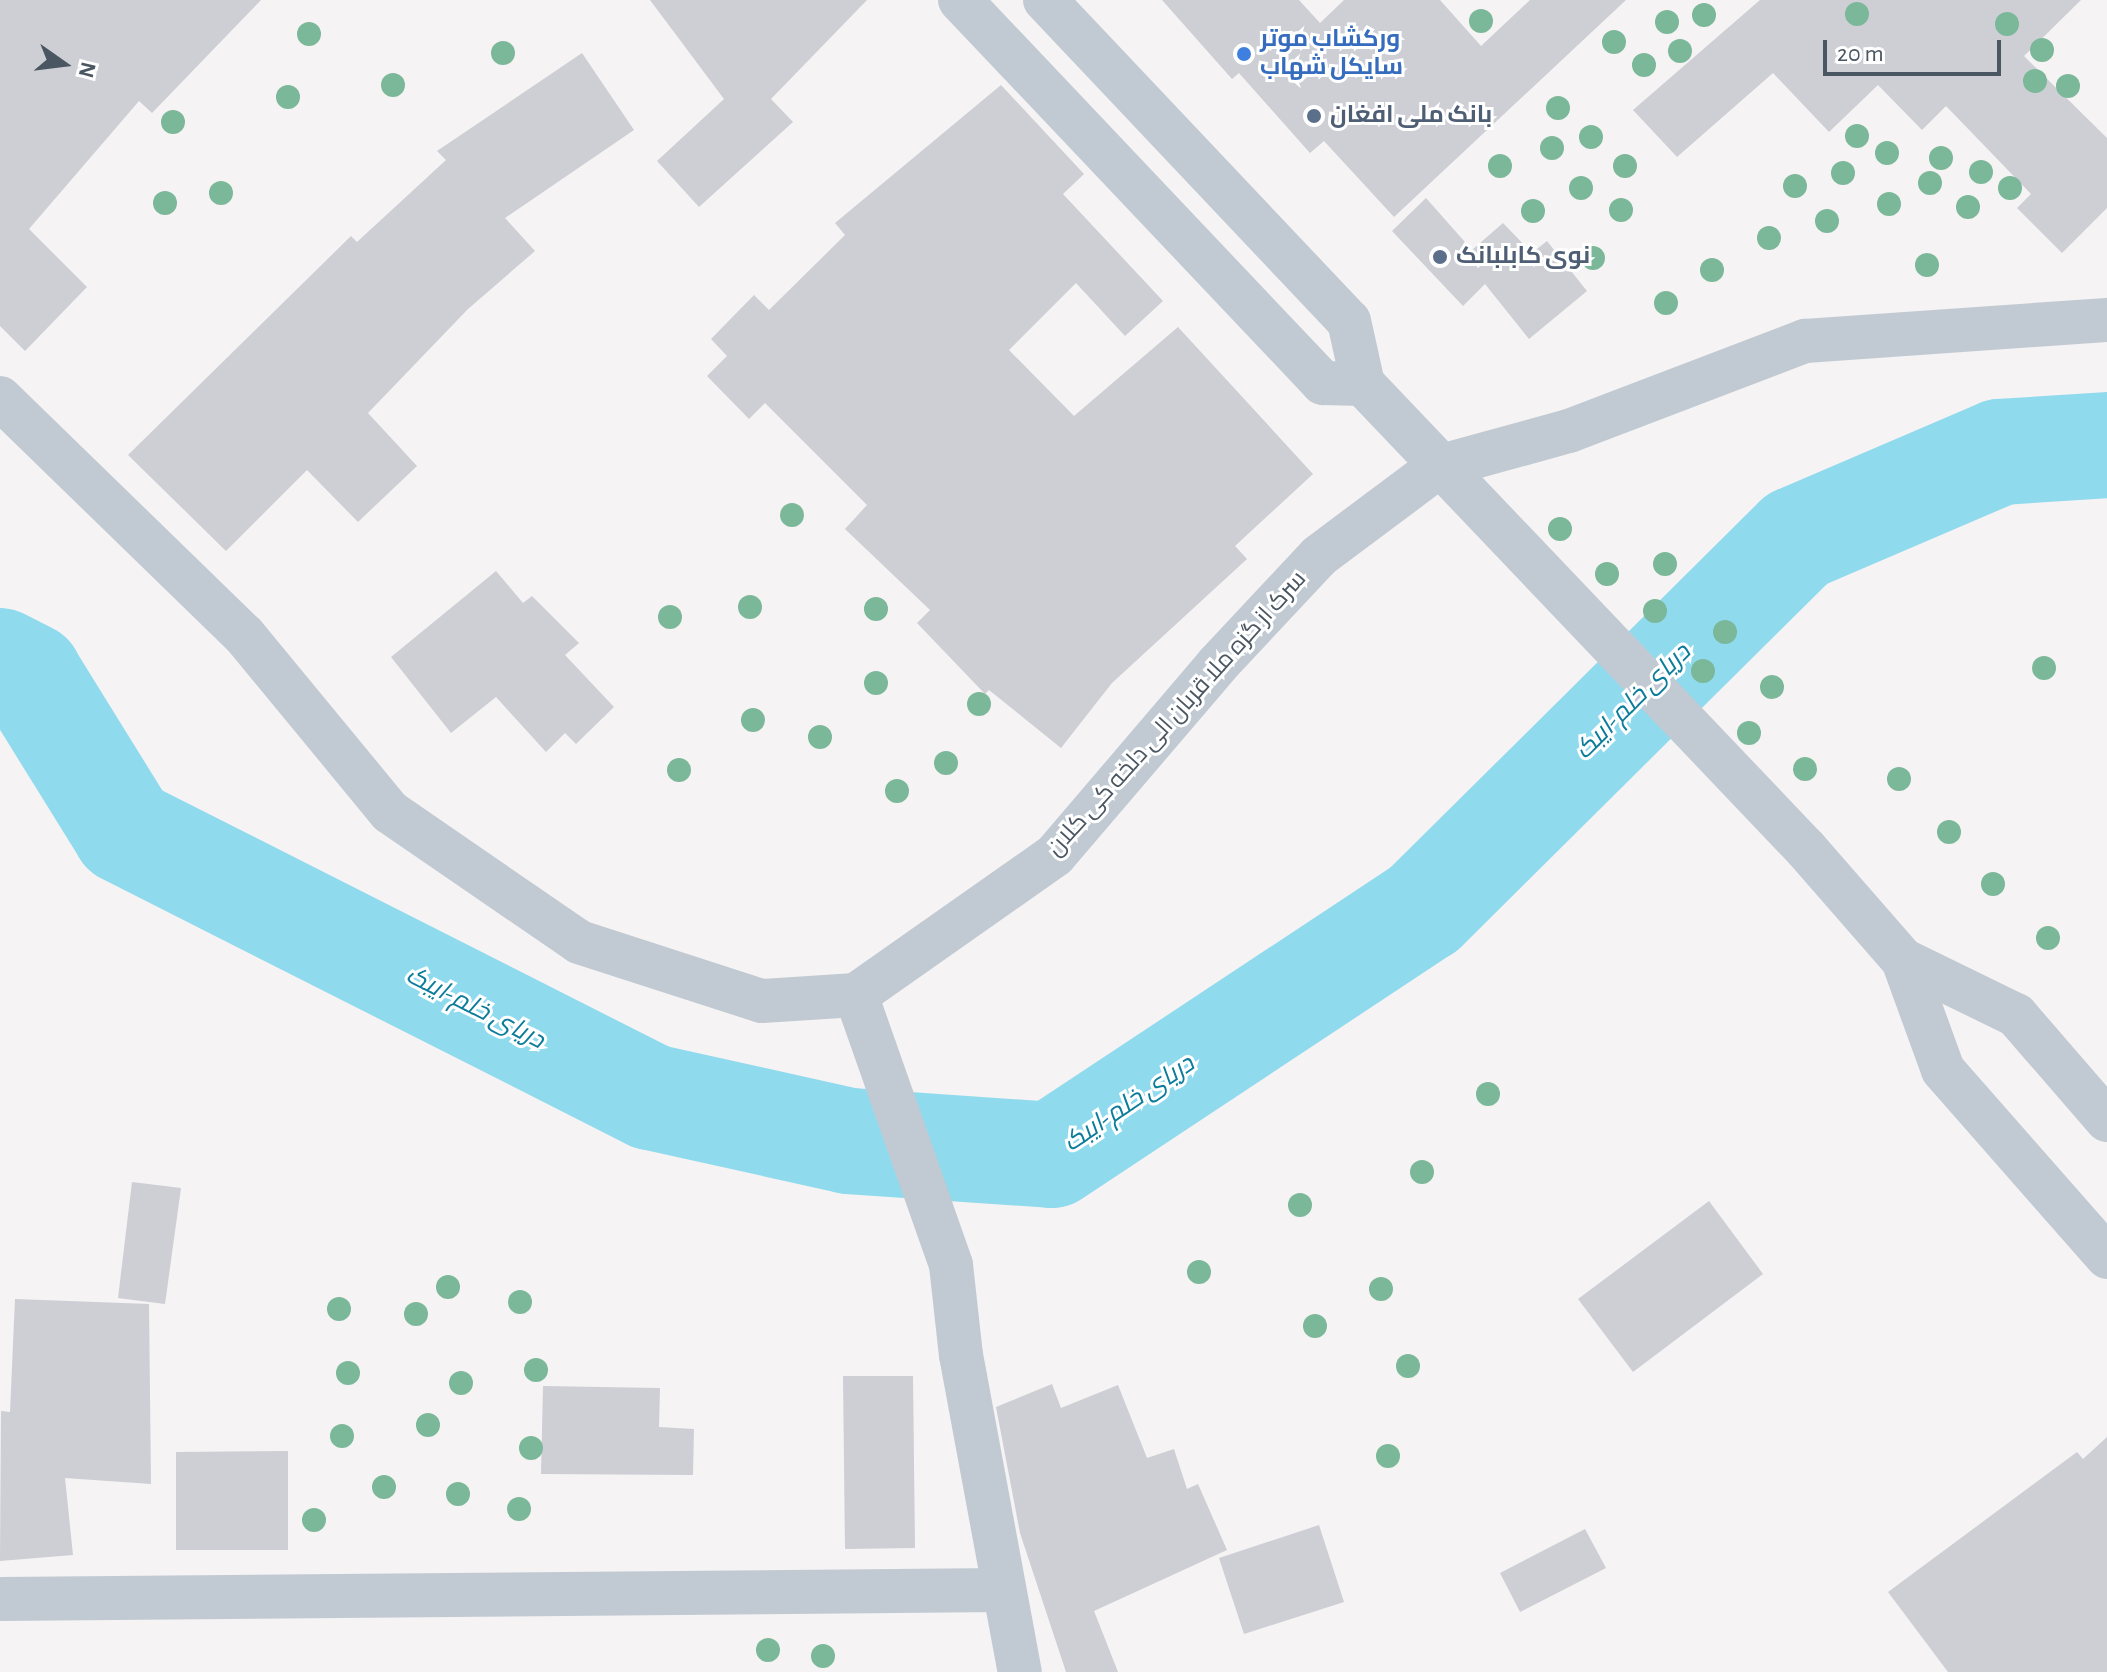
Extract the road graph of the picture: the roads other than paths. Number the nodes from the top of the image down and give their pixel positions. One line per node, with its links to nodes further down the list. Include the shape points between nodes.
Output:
1 (960, 0): 4 (street, via 1323,383)
2 (1045, 0): 4 (street, via 1349,321)
3 (2107, 320): 6 (street, سرک از گزه ملا قربان الی دلخه کی کلان, via 1805,341 1569,431)
4 (1363, 384): 6 (street)
5 (0, 398): 8 (street, via 244,635 390,812 579,942 762,1001)
6 (1438, 467): 7 (street, via 1806,849); 8 (street, سرک از گزه ملا قربان الی دلخه کی کلان, via 1319,556 1217,665 1055,855)
7 (1903, 960): 9 (street, via 2016,1015); 10 (street, via 1943,1070)
8 (856, 995): 11 (street, via 951,1265 961,1355)
9 (2107, 1120)
10 (2107, 1257)
11 (1002, 1590): 12 (street); 13 (street)
12 (0, 1599)
13 (1020, 1672)

